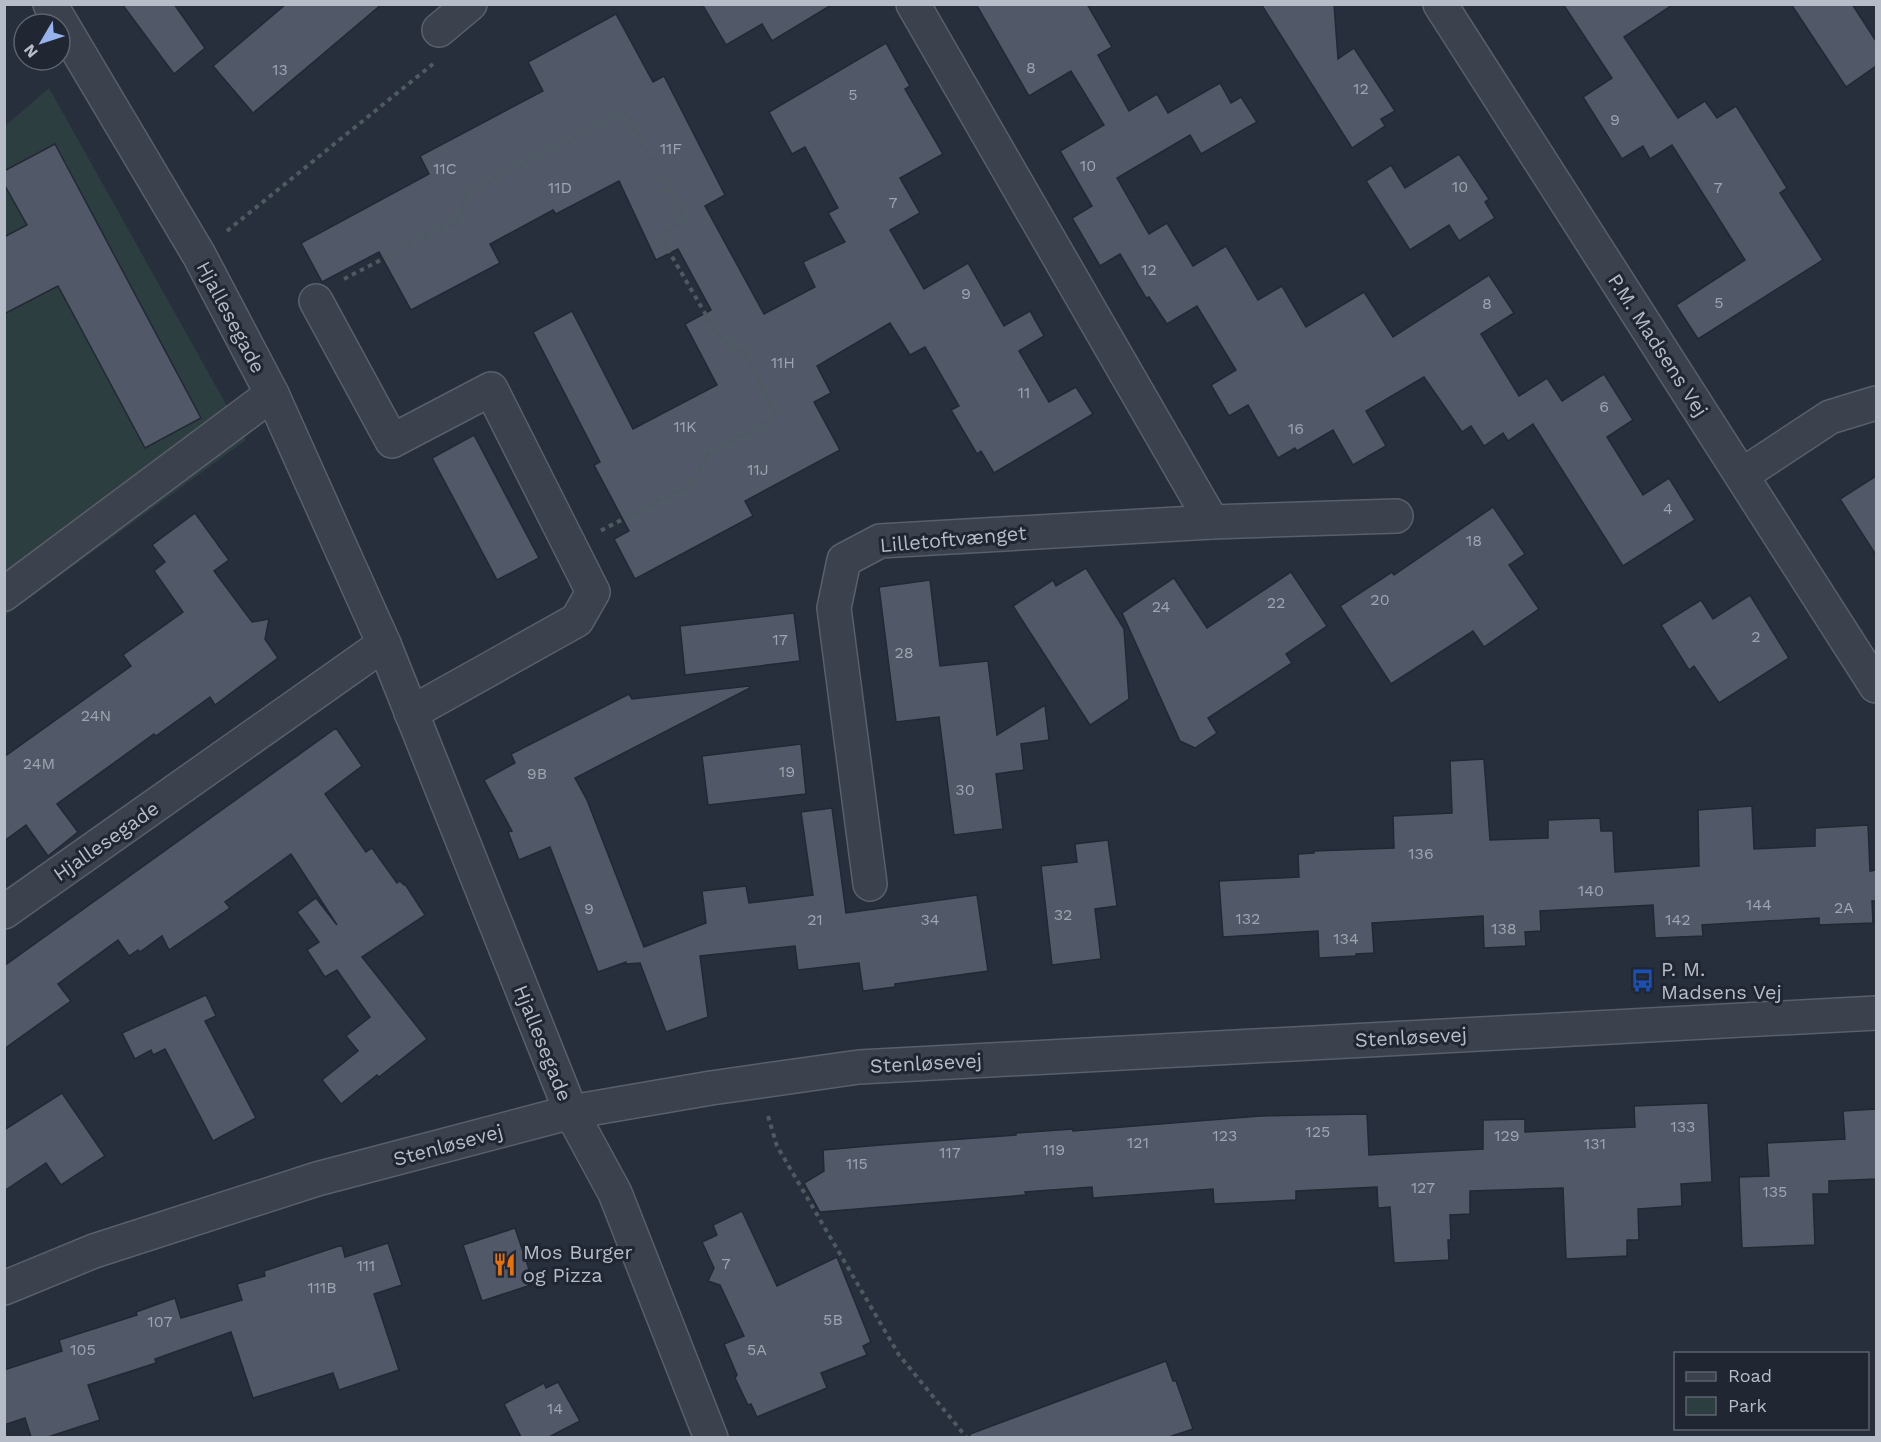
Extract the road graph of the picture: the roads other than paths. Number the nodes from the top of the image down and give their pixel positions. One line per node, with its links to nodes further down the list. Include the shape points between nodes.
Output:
1 (50, 4): 7 (street, Hjallesegade, via 199,255)
2 (470, 4): 5 (street)
3 (913, 4): 11 (street)
4 (1440, 4): 9 (street, P.M. Madsens Vej)
5 (439, 30)
6 (316, 301): 15 (street, via 392,441 491,389 593,592 577,620)
7 (272, 394): 12 (street); 13 (street, Hjallesegade)
8 (1876, 403): 9 (street, via 1830,417)
9 (1742, 475): 14 (street, P.M. Madsens Vej)
10 (1396, 516): 11 (street, Lilletoftvænget)
11 (1212, 522): 16 (street, Lilletoftvænget, via 880,541 844,560 834,608)
12 (4, 594)
13 (384, 644): 15 (street, Hjallesegade); 17 (street, Hjallesegade)
14 (1876, 686)
15 (411, 713): 19 (street, Hjallesegade)
16 (870, 884)
17 (4, 912)
18 (1876, 1013): 19 (street, Stenløsevej, via 859,1067)
19 (571, 1112): 20 (street, Stenløsevej, via 317,1179 94,1251); 21 (street, Hjallesegade, via 615,1193)
20 (4, 1288)
21 (711, 1437)

